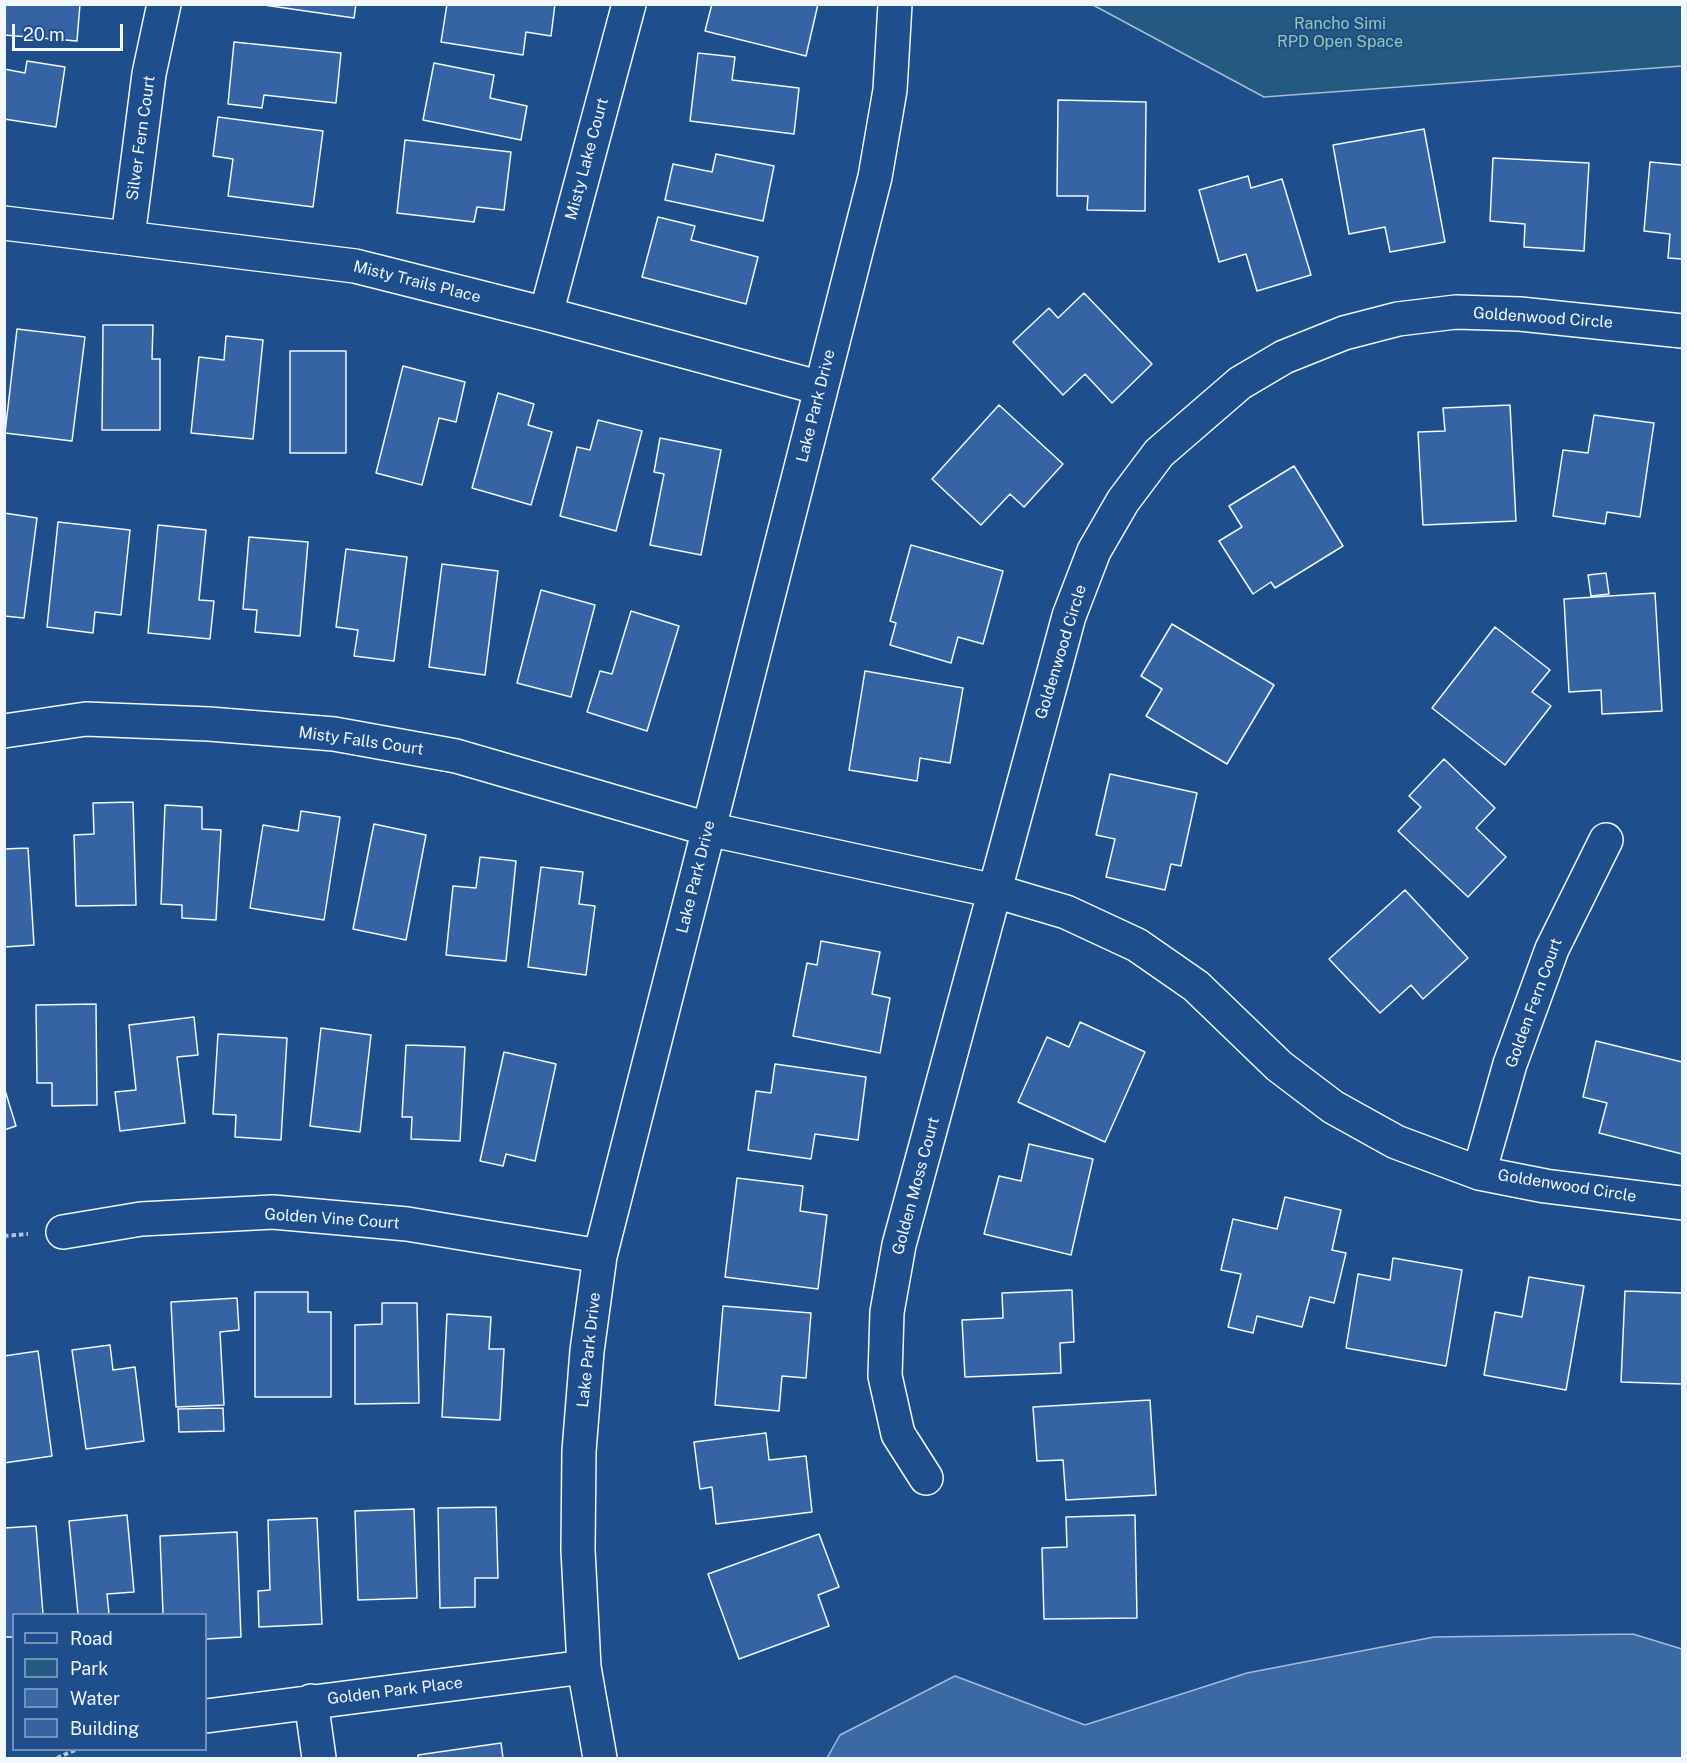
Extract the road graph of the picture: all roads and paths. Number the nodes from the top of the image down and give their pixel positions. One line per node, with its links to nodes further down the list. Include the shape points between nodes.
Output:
1 (164, 4): 5 (street, Silver Fern Court, via 149,74)
2 (628, 4): 6 (street, Misty Lake Court)
3 (895, 4): 8 (street, Lake Park Drive, via 890,90 875,177)
4 (4, 223): 5 (street, Misty Trails Place)
5 (128, 237): 6 (street, Misty Trails Place, via 355,266)
6 (546, 314): 8 (street, Misty Trails Place)
7 (1683, 331): 12 (street, Goldenwood Circle, via 1520,314 1456,312 1398,319 1344,333 1284,357 1240,383 1159,453 1123,501 1094,550 1069,616)
8 (821, 388): 10 (street, Lake Park Drive)
9 (4, 731): 10 (street, Misty Falls Court, via 86,719 334,734 456,756)
10 (708, 829): 12 (street, Goldenwood Circle); 16 (street, Lake Park Drive)
11 (1606, 840): 13 (street, Golden Fern Court, via 1552,949 1510,1064)
12 (995, 891): 13 (street, Goldenwood Circle, via 1066,912 1137,945 1196,986 1279,1066 1333,1107 1396,1142); 17 (street, Golden Moss Court, via 899,1245 887,1312 885,1376 898,1434)
13 (1479, 1173): 14 (street, Goldenwood Circle, via 1545,1186)
14 (1683, 1203)
15 (63, 1232): 16 (street, Golden Vine Court, via 141,1219 273,1212 407,1224)
16 (600, 1257): 18 (street, Lake Park Drive, via 579,1451 578,1550)
17 (926, 1478)
18 (585, 1667): 19 (street, Golden Park Place); 24 (street, Lake Park Drive)
19 (311, 1701): 20 (street, Golden Park Place); 23 (street)
20 (207, 1716)
21 (71, 1751): 22 (path)
22 (57, 1758)
23 (318, 1758)
24 (600, 1758)

